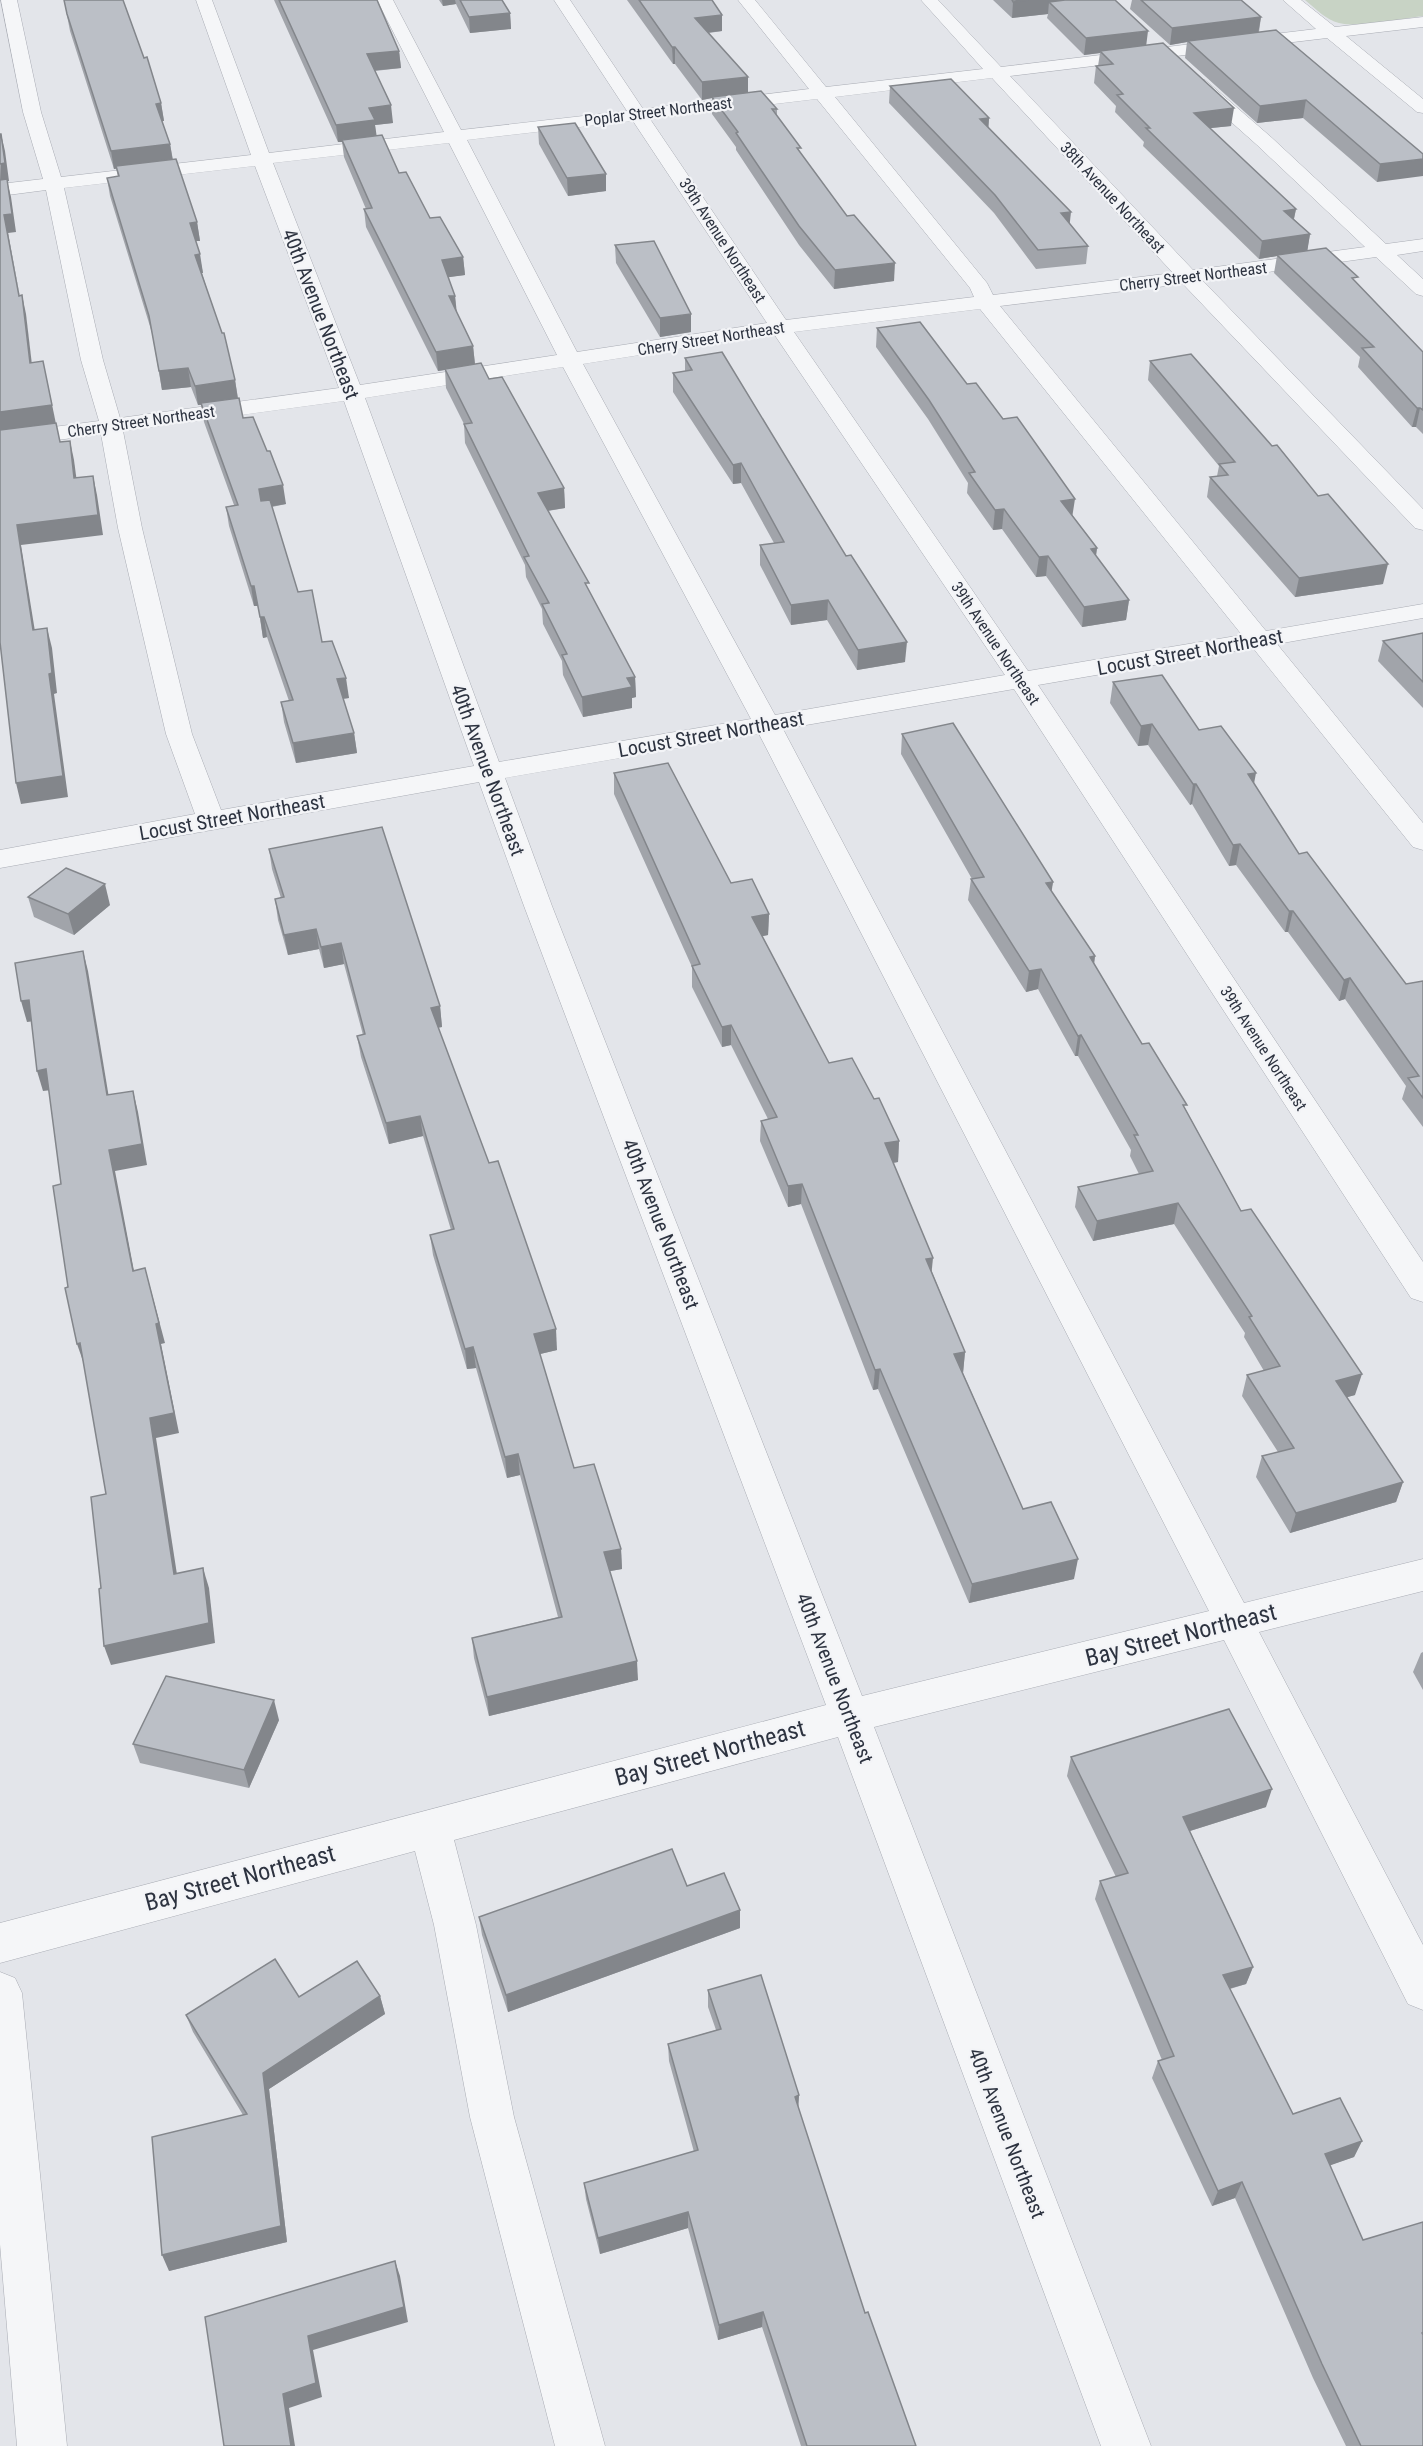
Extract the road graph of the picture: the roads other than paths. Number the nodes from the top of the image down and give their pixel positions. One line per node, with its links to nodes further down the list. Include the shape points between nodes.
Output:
1 (8, 0): 8 (street); 19 (street, via 32,112)
2 (204, 0): 18 (street, 40th Avenue Northeast)
3 (385, 0): 17 (street)
4 (562, 0): 16 (street, 39th Avenue Northeast)
5 (746, 0): 14 (street)
6 (929, 0): 13 (street, 38th Avenue Northeast)
7 (1291, 0): 10 (street)
8 (0, 1)
9 (1423, 22): 10 (street, Poplar Street Northeast)
10 (1331, 32): 12 (street, Poplar Street Northeast); 15 (street)
11 (1147, 37): 12 (street)
12 (1163, 52): 13 (street, Poplar Street Northeast); 22 (street)
13 (997, 72): 14 (street, Poplar Street Northeast); 23 (street, 38th Avenue Northeast)
14 (821, 92): 16 (street, Poplar Street Northeast); 25 (street, via 980,287)
15 (1423, 108)
16 (639, 113): 17 (street, Poplar Street Northeast); 26 (street, 39th Avenue Northeast)
17 (456, 136): 18 (street, Poplar Street Northeast); 27 (street)
18 (262, 159): 19 (street, Poplar Street Northeast); 28 (street, 40th Avenue Northeast)
19 (54, 184): 20 (street, Poplar Street Northeast); 29 (street, via 92,360)
20 (0, 190)
21 (1423, 244): 22 (street, Cherry Street Northeast)
22 (1380, 250): 23 (street, Cherry Street Northeast); 24 (street)
23 (1188, 277): 25 (street, Cherry Street Northeast); 31 (street, 38th Avenue Northeast)
24 (1423, 290)
25 (986, 302): 26 (street, Cherry Street Northeast); 33 (street)
26 (780, 327): 27 (street, Cherry Street Northeast); 34 (street, 39th Avenue Northeast)
27 (570, 360): 28 (street, Cherry Street Northeast); 35 (street)
28 (352, 393): 29 (street, Cherry Street Northeast); 36 (street, 40th Avenue Northeast)
29 (111, 425): 30 (street, Cherry Street Northeast); 37 (street, via 130,528 179,734)
30 (0, 441)
31 (1423, 523)
32 (1423, 611): 33 (street, Locust Street Northeast)
33 (1260, 640): 34 (street, Locust Street Northeast); 38 (street)
34 (1022, 681): 35 (street, Locust Street Northeast); 40 (street, 39th Avenue Northeast)
35 (767, 724): 36 (street, Locust Street Northeast); 42 (street)
36 (489, 772): 37 (street, Locust Street Northeast); 43 (street, 40th Avenue Northeast)
37 (211, 820): 39 (street, Locust Street Northeast)
38 (1423, 842)
39 (0, 859)
40 (1423, 1289)
41 (1423, 1575): 42 (street, Bay Street Northeast)
42 (1234, 1622): 43 (street, Bay Street Northeast); 46 (street)
43 (850, 1716): 44 (street, Bay Street Northeast); 50 (street, 40th Avenue Northeast)
44 (430, 1828): 45 (street, Bay Street Northeast); 49 (street, via 454,1925 492,2117)
45 (0, 1942)
46 (1423, 1989)
47 (0, 1993): 48 (street)
48 (42, 2446)
49 (580, 2446)
50 (1126, 2446)

